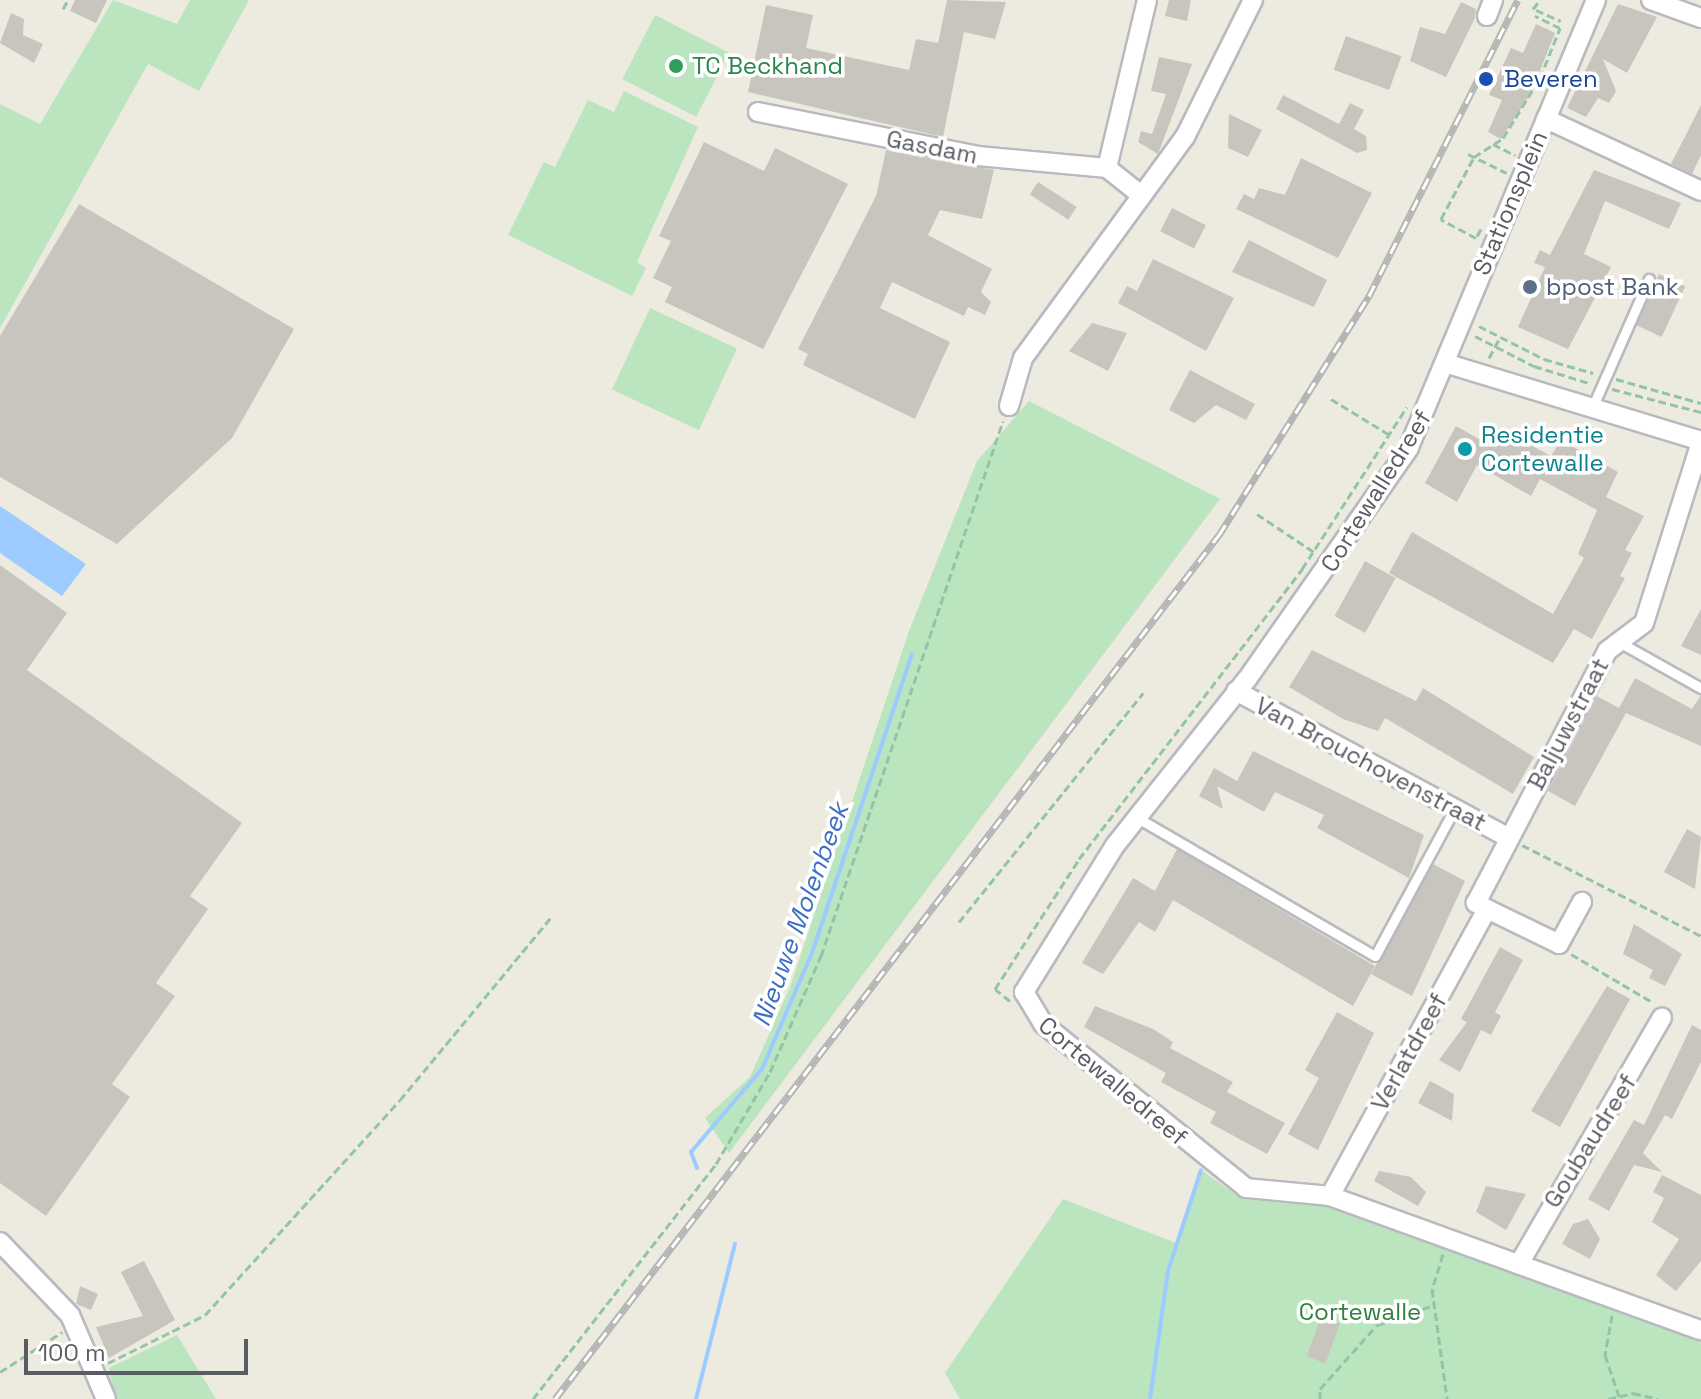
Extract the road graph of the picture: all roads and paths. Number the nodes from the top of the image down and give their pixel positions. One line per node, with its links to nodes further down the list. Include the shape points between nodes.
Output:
1 (68, 0): 7 (path)
2 (1147, 0): 19 (street)
3 (1253, 0): 22 (street, via 1203,106)
4 (1540, 0): 10 (path, via 1535,9)
5 (1596, 0): 12 (street, Stationsplein)
6 (1651, 0): 8 (street)
7 (63, 9)
8 (1700, 15)
9 (1535, 16): 11 (path)
10 (1561, 21): 11 (path); 12 (path)
11 (1560, 28): 15 (path, via 1526,106)
12 (1581, 31): 14 (street, Stationsplein)
13 (758, 112): 19 (street, Gasdam, via 978,156)
14 (1546, 119): 18 (street, Stationsplein); 21 (street)
15 (1493, 144): 17 (path); 18 (path)
16 (1468, 154): 17 (path)
17 (1474, 157): 20 (path, via 1509,174); 23 (path, via 1441,219 1476,238)
18 (1527, 160): 25 (street, Stationsplein)
19 (1107, 168): 22 (street)
20 (1502, 187)
21 (1701, 191)
22 (1141, 195): 36 (street, via 1023,358)
23 (1483, 225)
24 (1649, 279): 31 (lane)
25 (1462, 318): 27 (path); 29 (street, Stationsplein)
26 (1476, 336): 28 (path)
27 (1500, 337): 28 (path); 31 (path)
28 (1495, 346): 30 (path); 32 (path)
29 (1448, 364): 30 (street); 45 (street, Cortewalledreef, via 1373,506)
30 (1479, 375): 37 (street)
31 (1605, 376): 32 (lane); 35 (path)
32 (1601, 386): 37 (lane); 38 (path)
33 (1331, 399): 39 (path)
34 (1416, 400): 39 (path)
35 (1701, 403)
36 (1009, 406): 70 (path, via 821,956 770,1072 716,1164)
37 (1590, 412): 40 (street)
38 (1701, 412)
39 (1390, 435): 42 (path)
40 (1701, 442): 43 (street, Baljuwstraat, via 1664,578 1644,623)
41 (1257, 514): 42 (path)
42 (1314, 552): 56 (path, via 1079,859 995,989)
43 (1619, 642): 44 (lane); 49 (street, Baljuwstraat, via 1607,651)
44 (1701, 688)
45 (1236, 691): 47 (street, Van Brouchovenstraat); 48 (street, Cortewalledreef)
46 (1143, 693): 53 (path)
47 (1454, 810): 48 (lane, via 1375,956); 49 (street, Van Brouchovenstraat)
48 (1136, 817): 58 (street, Cortewalledreef, via 1036,968 1025,1003 1232,1180 1266,1192)
49 (1507, 837): 51 (street, Verlatdreef, via 1476,903); 54 (path)
50 (1582, 902): 55 (street)
51 (1487, 909): 55 (street); 58 (street, Verlatdreef)
52 (553, 915): 66 (path, via 400,1100 205,1315)
53 (959, 922)
54 (1701, 936)
55 (1559, 944): 57 (path, via 1653,1001)
56 (1003, 995)
57 (1662, 1017): 61 (street, Goubaudreef)
58 (1330, 1196): 60 (street, Cortewalledreef)
59 (0, 1242): 64 (street)
60 (1446, 1242): 61 (street, Cortewalledreef); 63 (path)
61 (1519, 1264): 62 (street, Cortewalledreef)
62 (1618, 1302): 65 (street, Cortewalledreef); 68 (path, via 1605,1355)
63 (1434, 1305): 71 (path, via 1377,1325 1320,1389); 72 (path)
64 (75, 1324): 66 (street); 67 (path)
65 (1701, 1329)
66 (97, 1368): 69 (street)
67 (0, 1372)
68 (1619, 1397): 73 (path); 74 (path)
69 (106, 1399)
70 (533, 1399)
71 (1320, 1399)
72 (1447, 1399)
73 (1608, 1399)
74 (1658, 1399)

